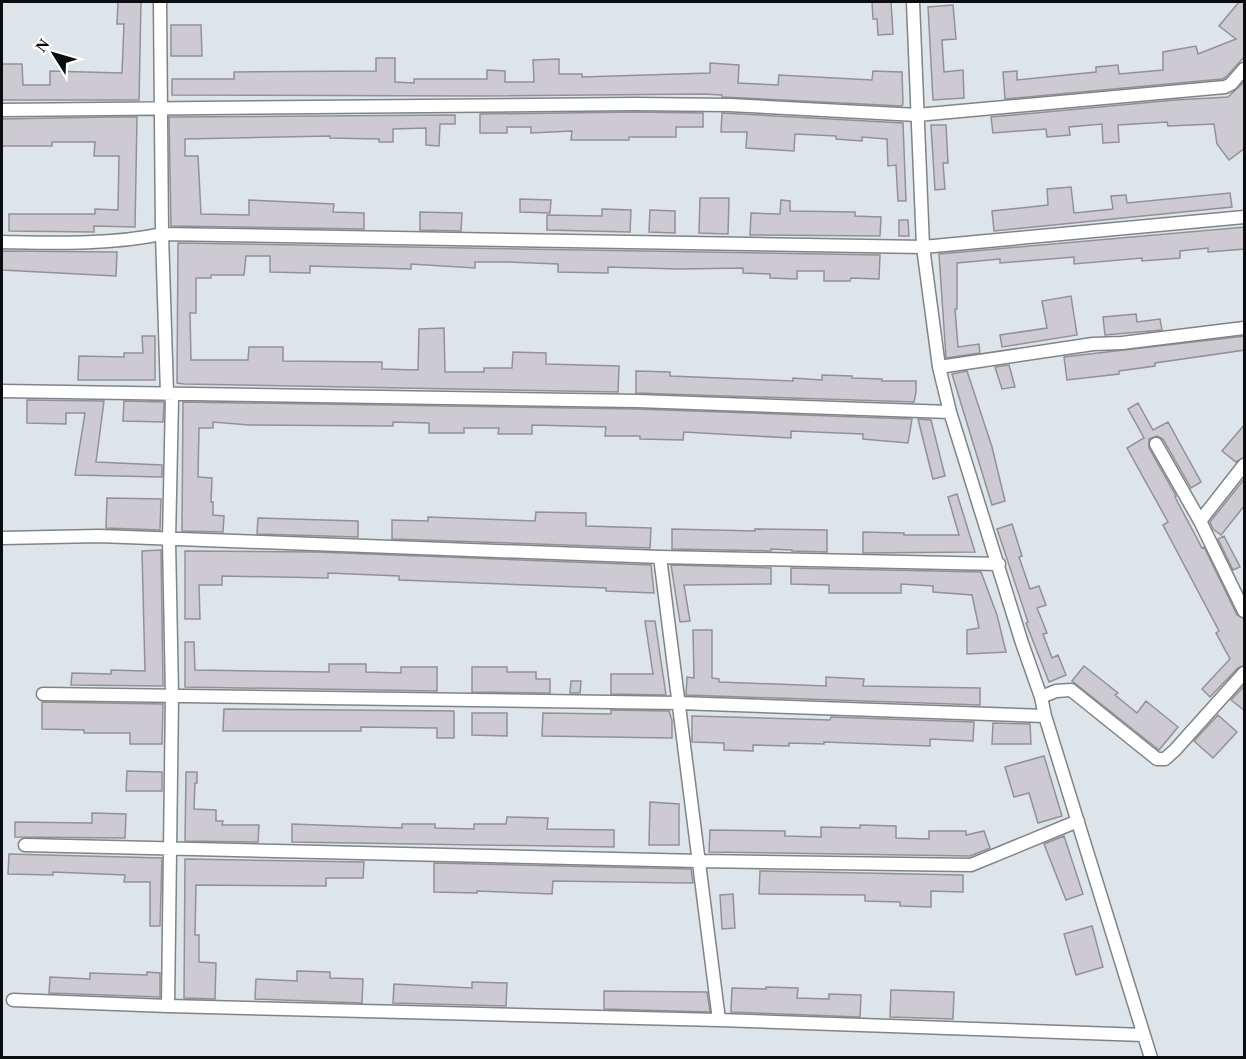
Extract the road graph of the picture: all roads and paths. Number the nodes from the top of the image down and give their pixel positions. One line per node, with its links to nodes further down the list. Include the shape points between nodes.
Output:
1 (160, 2): 4 (street)
2 (913, 2): 6 (street)
3 (1245, 69): 6 (street, via 1225,87)
4 (160, 110): 5 (street); 6 (street, via 646,104); 8 (street)
5 (2, 111)
6 (917, 115): 10 (street)
7 (1245, 217): 10 (street)
8 (162, 234): 9 (street, via 87,244); 10 (street); 14 (street)
9 (2, 242)
10 (923, 247): 12 (street)
11 (1245, 328): 12 (street, via 1093,344)
12 (939, 367): 15 (street)
13 (2, 391): 14 (street)
14 (167, 393): 15 (street, via 625,401); 20 (street, via 172,399)
15 (950, 412): 22 (street)
16 (1156, 444): 18 (street)
17 (1245, 465): 18 (street)
18 (1200, 521): 23 (street)
19 (2, 538): 20 (street, via 99,536)
20 (169, 540): 21 (street); 26 (street)
21 (660, 557): 22 (street); 28 (street)
22 (999, 564): 27 (street)
23 (1245, 611)
24 (1245, 672): 27 (street, via 1164,759 1157,759 1071,690)
25 (43, 694): 26 (street)
26 (172, 696): 28 (street); 32 (street)
27 (1041, 697): 29 (street)
28 (678, 702): 29 (street); 33 (street)
29 (1045, 716): 30 (street)
30 (1078, 821): 33 (street, via 971,865); 37 (street)
31 (26, 845): 32 (street)
32 (170, 848): 33 (street); 35 (street)
33 (699, 861): 36 (street)
34 (13, 1000): 35 (street)
35 (168, 1006): 36 (street)
36 (719, 1020): 37 (street)
37 (1144, 1035): 38 (street)
38 (1151, 1058)

